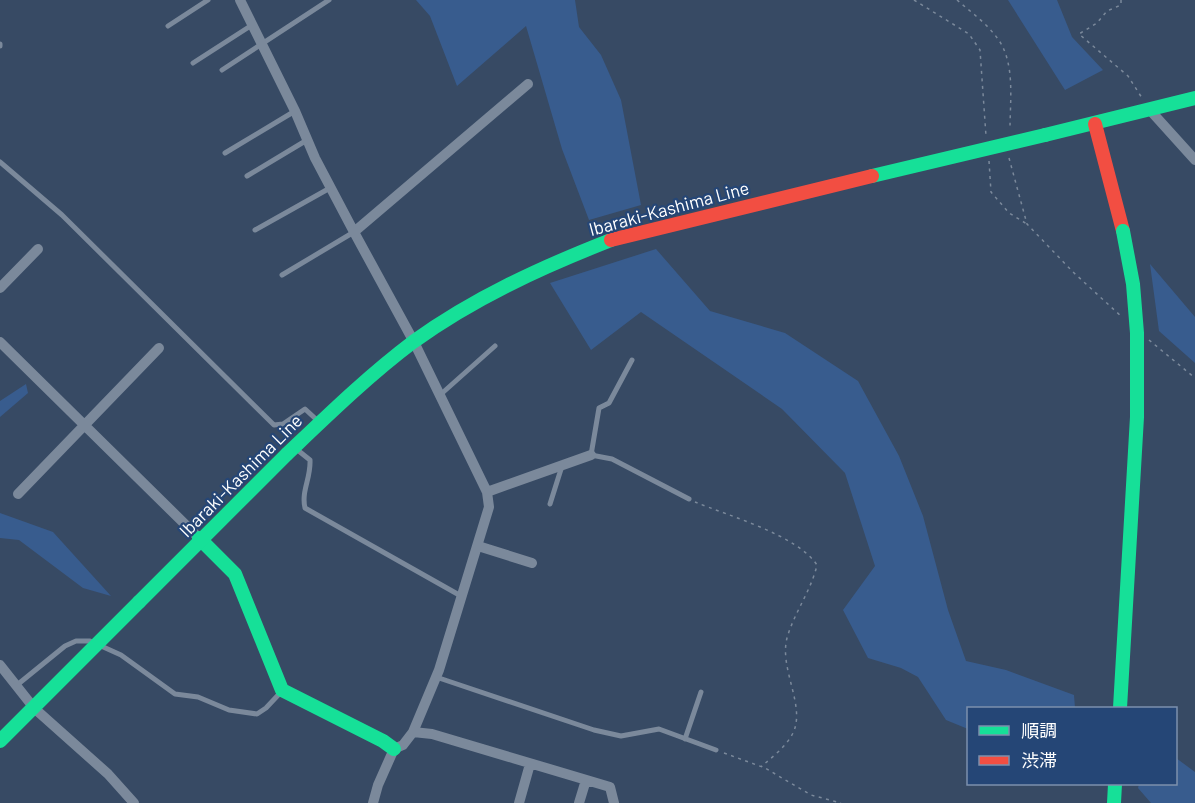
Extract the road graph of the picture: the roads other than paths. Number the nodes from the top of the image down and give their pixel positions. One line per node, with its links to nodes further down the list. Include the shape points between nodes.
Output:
1 (208, 0): 5 (lane)
2 (240, 0): 4 (street)
3 (328, 0): 6 (lane)
4 (252, 25): 6 (street); 7 (lane)
5 (168, 26)
6 (262, 45): 8 (lane); 12 (street)
7 (193, 63)
8 (222, 70)
9 (528, 84): 21 (street)
10 (1195, 98): 11 (main road, Ibaraki-Kashima Line)
11 (1149, 109): 13 (main road, Ibaraki-Kashima Line); 16 (street)
12 (295, 111): 14 (street); 15 (lane)
13 (1095, 124): 26 (main road, Ibaraki-Kashima Line, bridge, via 611,240 517,281); 50 (main road, bridge, via 1123,231 1136,324 1137,417)
14 (308, 140): 18 (lane); 19 (street)
15 (225, 153)
16 (1195, 160)
17 (0, 162): 31 (lane, via 62,215 274,424 283,424 305,409)
18 (247, 176)
19 (330, 188): 20 (lane); 21 (street)
20 (255, 230)
21 (354, 232): 23 (lane); 26 (street)
22 (38, 249): 24 (street)
23 (282, 275)
24 (0, 288)
25 (0, 342): 32 (street)
26 (414, 342): 30 (street); 31 (main road, Ibaraki-Kashima Line)
27 (495, 346): 30 (lane)
28 (159, 348): 32 (street)
29 (632, 360): 34 (lane, via 609,403 599,408)
30 (440, 395): 36 (street)
31 (320, 423): 33 (main road, Ibaraki-Kashima Line)
32 (86, 424): 37 (street); 40 (street)
33 (291, 450): 43 (lane, via 310,460 311,472 302,496 305,508); 44 (main road, Ibaraki-Kashima Line, bridge)
34 (591, 455): 35 (street); 38 (lane, via 612,459)
35 (563, 465): 36 (street); 39 (lane)
36 (487, 492): 41 (street, via 489,507)
37 (18, 494)
38 (689, 499)
39 (549, 504)
40 (199, 538): 48 (main road, via 235,574)
41 (478, 546): 42 (street); 43 (street)
42 (532, 562)
43 (463, 597): 46 (street)
44 (98, 643): 47 (lane, via 76,641 65,646); 48 (lane, via 175,694 198,697 229,710 257,714); 51 (main road, Ibaraki-Kashima Line)
45 (0, 665): 47 (street)
46 (436, 677): 52 (street); 53 (lane, via 594,730 621,736 659,729)
47 (17, 686): 51 (street)
48 (282, 690): 55 (main road)
49 (701, 692): 53 (lane)
50 (1120, 707)
51 (34, 708): 54 (main road, Ibaraki-Kashima Line); 60 (street, via 108,774)
52 (413, 732): 55 (street, via 403,745); 57 (street, via 432,734)
53 (684, 738): 56 (lane)
54 (0, 741)
55 (394, 749): 61 (street)
56 (716, 750)
57 (530, 764): 58 (street); 62 (street)
58 (586, 780): 63 (street); 64 (street, via 610,787)
59 (1115, 785): 65 (main road)
60 (134, 803)
61 (374, 803)
62 (519, 803)
63 (579, 803)
64 (614, 803)
65 (1114, 803)

